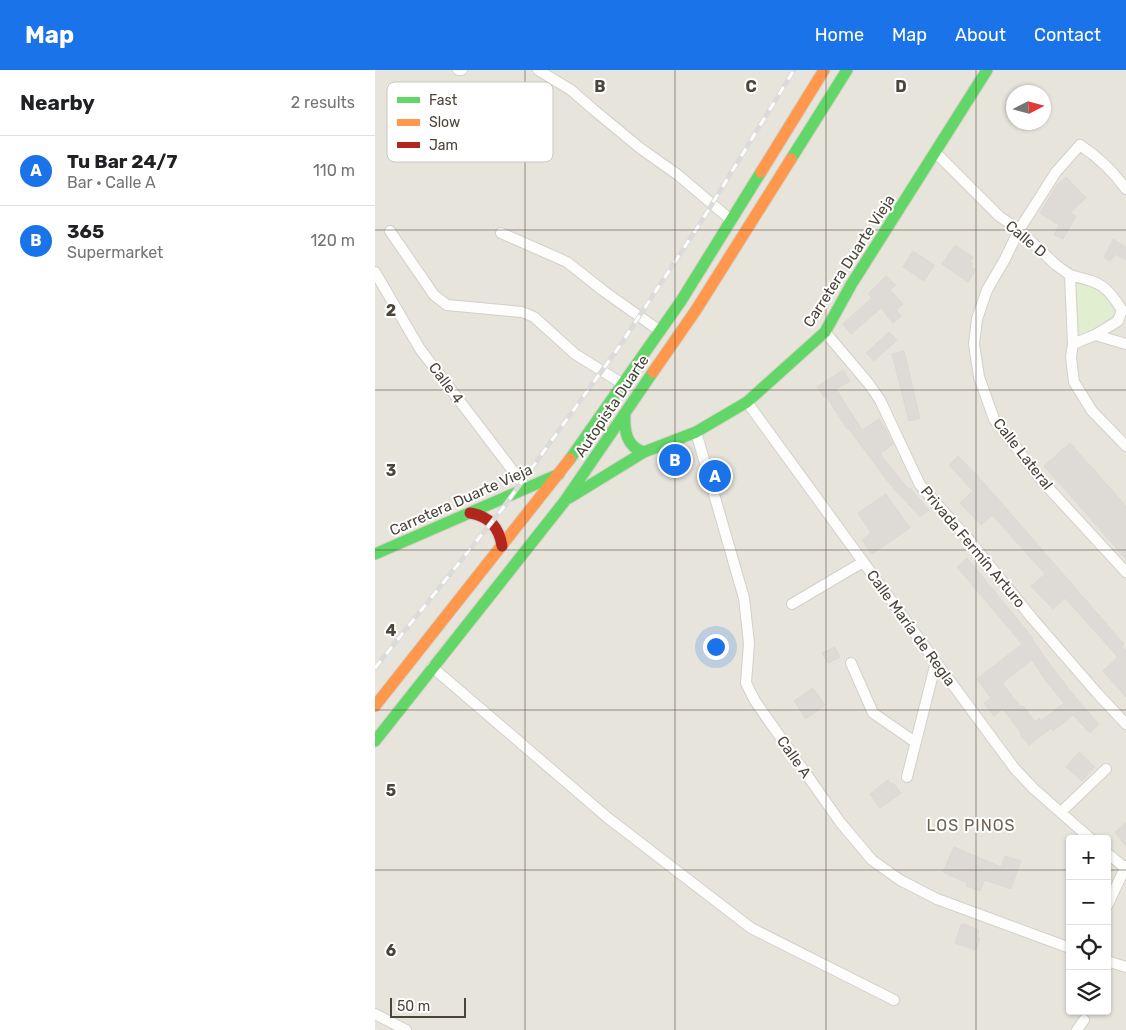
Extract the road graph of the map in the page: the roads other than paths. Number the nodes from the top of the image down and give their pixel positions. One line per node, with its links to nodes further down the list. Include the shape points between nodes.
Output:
1 (538, 70): 7 (street, via 571,90)
2 (823, 70): 7 (main road, Autopista Duarte)
3 (847, 70): 21 (main road, Autopista Duarte, via 696,310)
4 (987, 70): 5 (main road, Carretera Duarte Vieja)
5 (936, 153): 8 (street, Calle D, via 999,216); 15 (main road, Carretera Duarte Vieja, via 851,285)
6 (1126, 189): 8 (street, Calle Lateral, via 1116,174 1080,145 1055,172)
7 (731, 220): 14 (main road, Autopista Duarte)
8 (1019, 230): 12 (street, Calle D); 32 (street, Calle Lateral, via 987,290 977,319 974,344 979,377 994,419 1042,481)
9 (389, 231): 19 (street, via 434,295 447,305 522,312 534,317 575,354)
10 (501, 233): 14 (street, via 567,262)
11 (375, 272): 26 (street, Calle 4, via 420,349)
12 (1070, 275): 13 (street, via 1098,282 1112,294); 17 (street)
13 (1124, 314): 16 (street)
14 (659, 331): 19 (main road, Autopista Duarte)
15 (825, 332): 20 (main road, Carretera Duarte Vieja); 38 (street, Privada Fermín Arturo, via 880,400 920,485)
16 (1095, 335): 17 (street); 18 (street)
17 (1073, 344): 23 (street, via 1074,382 1092,411)
18 (1126, 344)
19 (623, 384): 25 (main road, Autopista Duarte)
20 (747, 402): 22 (main road, Carretera Duarte Vieja); 31 (street, Calle María de Regla)
21 (625, 413): 24 (main road, via 628,440 632,448); 27 (main road, Autopista Duarte)
22 (696, 432): 24 (main road, Carretera Duarte Vieja); 48 (street, Calle A, via 744,598 749,643 746,683 755,701 840,822 872,860 900,880 937,899)
23 (1126, 446)
24 (644, 452): 27 (main road, Carretera Duarte Vieja)
25 (560, 473): 26 (main road, Carretera Duarte Vieja); 29 (main road, Autopista Duarte)
26 (526, 488): 28 (main road, Carretera Duarte Vieja)
27 (564, 502): 36 (main road, Autopista Duarte)
28 (470, 513): 29 (main road, via 485,516 493,523 500,534); 30 (main road, Carretera Duarte Vieja)
29 (502, 546): 37 (main road, Autopista Duarte)
30 (375, 554)
31 (863, 562): 33 (street); 34 (street, Calle María de Regla)
32 (1126, 572)
33 (792, 604)
34 (936, 662): 40 (street); 43 (street, Calle María de Regla, via 1015,769)
35 (851, 663): 40 (street, via 873,713)
36 (432, 667): 39 (main road, Autopista Duarte); 51 (street, via 607,818 751,928)
37 (375, 706)
38 (1126, 724)
39 (375, 741)
40 (915, 742): 42 (street)
41 (1106, 769): 43 (street)
42 (907, 777)
43 (1061, 812): 44 (street, Calle María de Regla)
44 (1087, 835)
45 (1111, 856): 46 (street)
46 (1125, 866): 47 (street)
47 (1111, 897)
48 (1066, 947)
49 (1111, 962): 50 (street)
50 (1126, 967)
51 (894, 1000)
52 (375, 1014): 54 (street)
53 (1084, 1020): 55 (street)
54 (406, 1030)
55 (1077, 1030)

